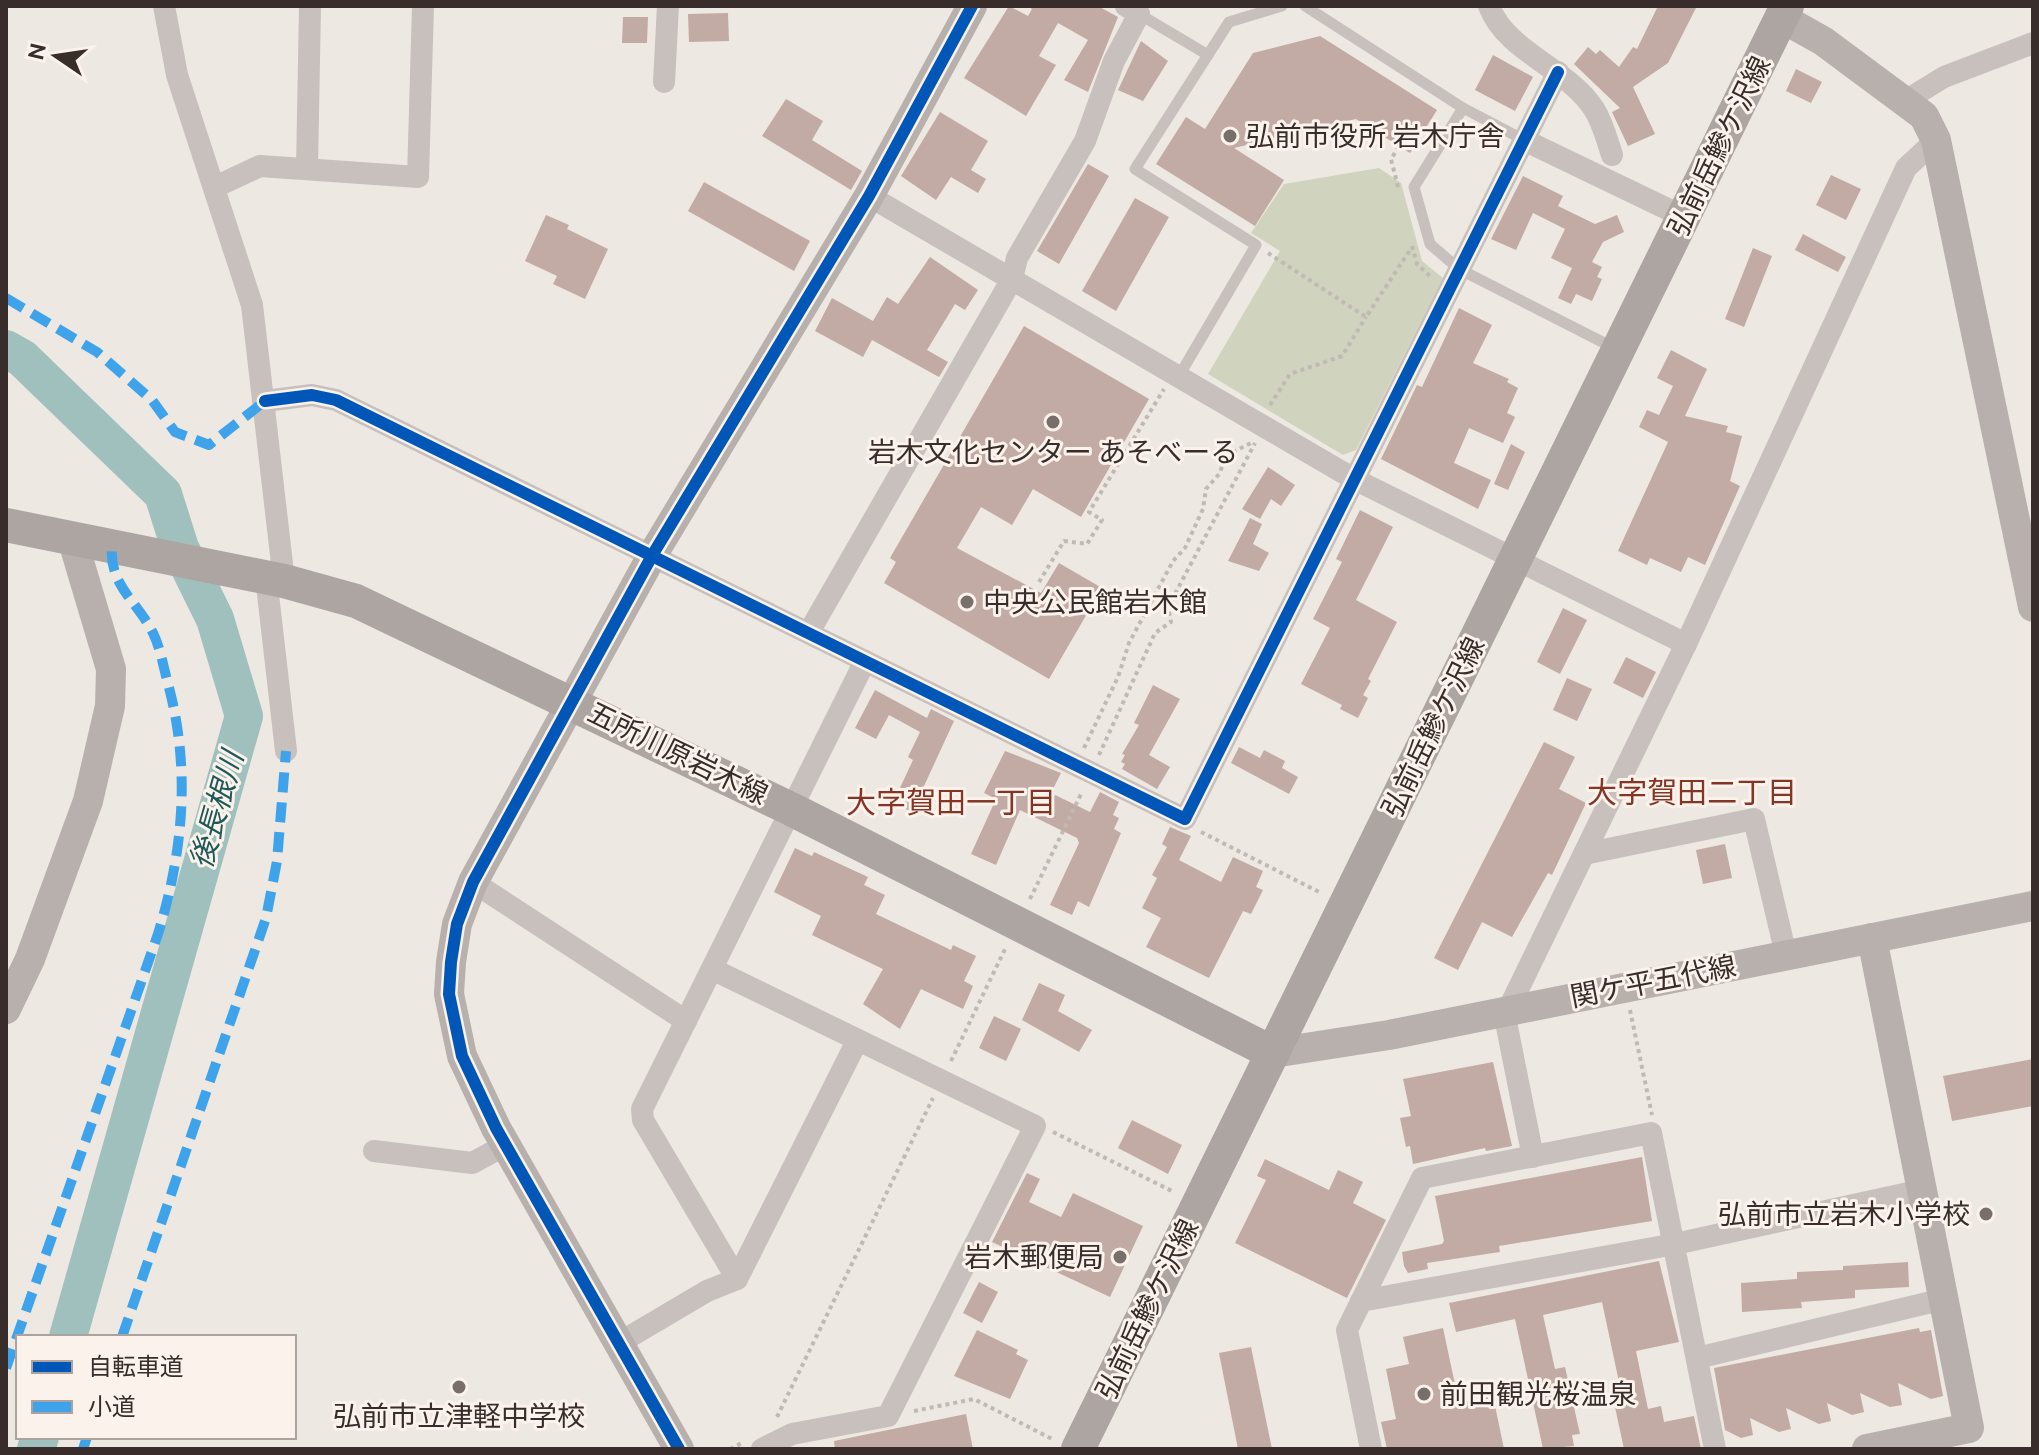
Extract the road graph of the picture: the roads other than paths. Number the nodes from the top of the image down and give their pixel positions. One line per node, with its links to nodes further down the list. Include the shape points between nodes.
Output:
1 (164, 6): 21 (street, via 177,75)
2 (310, 6): 20 (street)
3 (423, 6): 20 (street, via 418,177)
4 (668, 6): 14 (street)
5 (972, 6): 22 (street)
6 (1282, 6): 12 (lane, via 1229,22)
7 (1305, 6): 16 (lane)
8 (1489, 6): 13 (street, via 1504,31)
9 (1133, 10): 12 (lane); 25 (street, via 1085,141 1017,258)
10 (1784, 12): 15 (street); 23 (main road, 弘前岳鰺ケ沢線)
11 (2033, 43): 15 (street, via 1944,77)
12 (1208, 55): 27 (lane, via 1135,169 1256,245)
13 (1558, 72): 17 (street); 19 (street, via 1594,109)
14 (664, 82)
15 (1905, 101): 18 (street, via 1924,116)
16 (1463, 108): 17 (lane); 24 (lane, via 1414,187 1430,244)
17 (1524, 140): 23 (street); 24 (street)
18 (1936, 140): 35 (street); 37 (street, via 1906,168)
19 (1612, 155)
20 (307, 169): 21 (street, via 260,166)
21 (215, 187): 28 (street, via 252,305)
22 (869, 196): 25 (street); 32 (street)
23 (1684, 217): 26 (main road, 弘前岳鰺ケ沢線)
24 (1459, 269): 26 (lane); 29 (street)
25 (1012, 279): 27 (street); 36 (street)
26 (1618, 350): 33 (main road, 弘前岳鰺ケ沢線)
27 (1176, 375): 29 (street)
28 (265, 401): 32 (street, via 312,395 336,400); 34 (street)
29 (1354, 479): 33 (street); 38 (street, via 1185,819)
30 (6, 525): 31 (main road, 五所川原岩木線)
31 (72, 538): 34 (main road, 五所川原岩木線); 48 (street, via 111,669 110,706 88,801)
32 (653, 554): 36 (street); 39 (street)
33 (1515, 561): 37 (street); 52 (main road, 弘前岳鰺ケ沢線)
34 (264, 577): 39 (main road, 五所川原岩木線, via 356,601); 40 (street)
35 (2033, 607)
36 (809, 632): 38 (street)
37 (1686, 644): 42 (street)
38 (865, 661): 41 (street)
39 (572, 702): 41 (main road, 五所川原岩木線); 43 (street)
40 (286, 751)
41 (791, 809): 47 (street); 52 (main road, 五所川原岩木線)
42 (1584, 854): 46 (street, via 1754,819); 49 (street)
43 (473, 882): 50 (street); 53 (street, via 457,924 450,1005 462,1056)
44 (2033, 906): 45 (street, 関ケ平五代線)
45 (1872, 938): 46 (street, 関ケ平五代線); 56 (street)
46 (1786, 955): 49 (street, 関ケ平五代線)
47 (712, 969): 50 (street); 51 (street)
48 (6, 1009)
49 (1508, 1010): 52 (street, 関ケ平五代線); 55 (street)
50 (686, 1021): 58 (street, via 642,1109 643,1120)
51 (857, 1041): 58 (street); 64 (street, via 1035,1126 888,1416)
52 (1273, 1053): 65 (main road, 弘前岳鰺ケ沢線)
53 (506, 1145): 54 (street, via 472,1163); 61 (street)
54 (374, 1151)
55 (1533, 1157): 57 (street, via 1651,1133); 60 (street, via 1422,1178)
56 (1922, 1190): 57 (street); 59 (street)
57 (1675, 1244): 60 (street); 62 (street)
58 (737, 1279): 61 (street)
59 (1944, 1299): 62 (street); 63 (street)
60 (1361, 1301): 67 (street, via 1347,1330)
61 (619, 1343): 66 (street)
62 (1697, 1358): 68 (street)
63 (1972, 1439): 69 (street)
64 (757, 1443)
65 (1068, 1446)
66 (679, 1449)
67 (1371, 1449)
68 (1715, 1449)
69 (1867, 1449)

